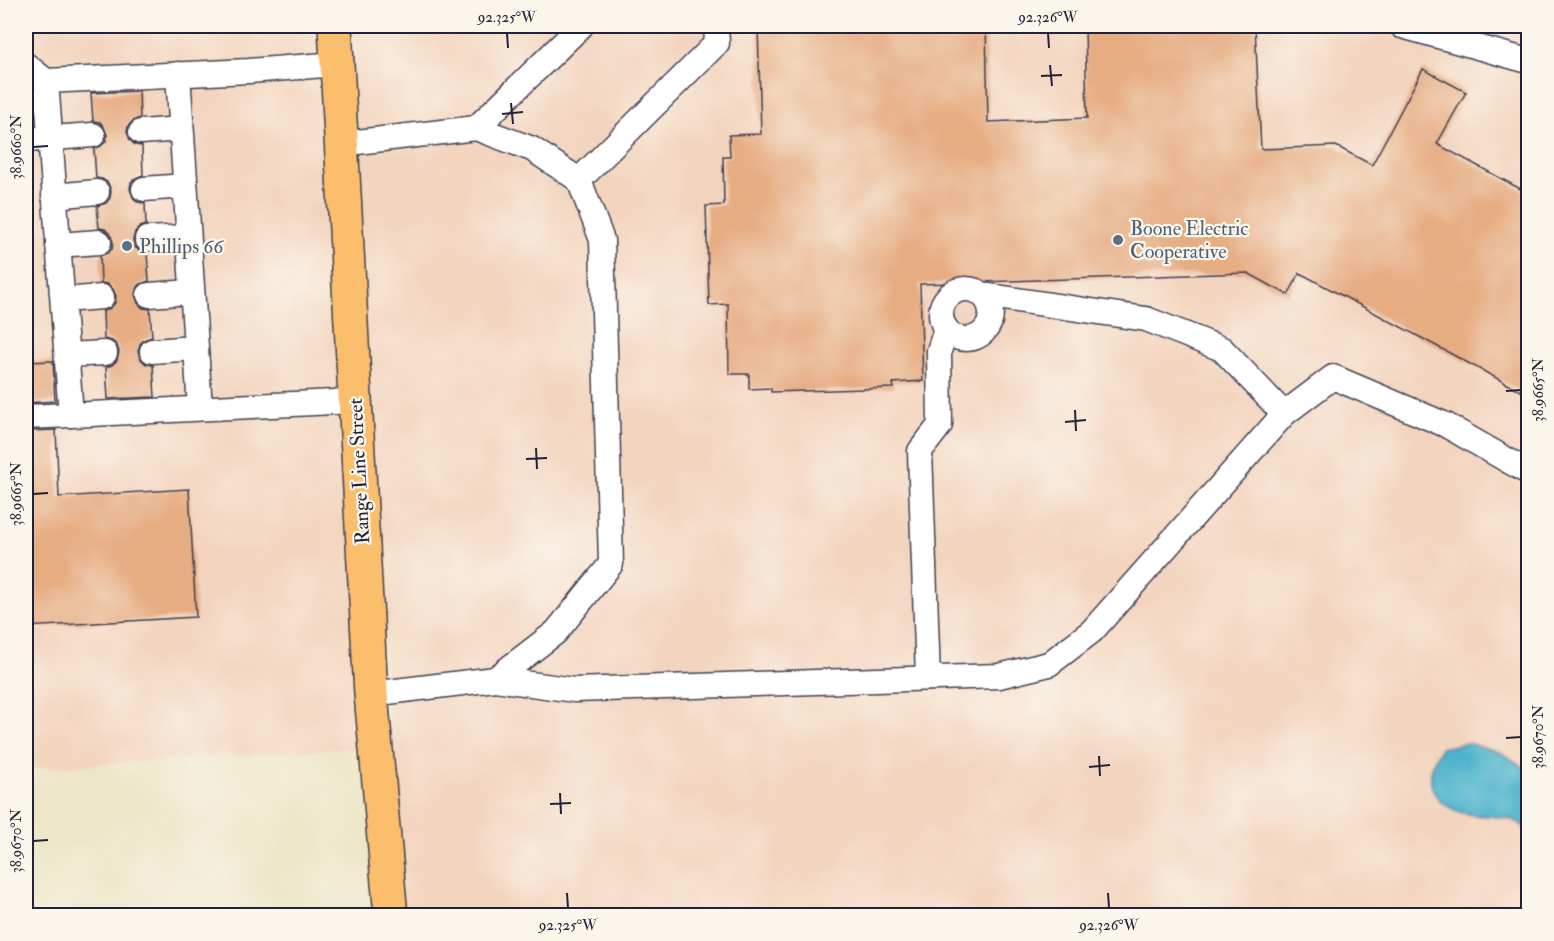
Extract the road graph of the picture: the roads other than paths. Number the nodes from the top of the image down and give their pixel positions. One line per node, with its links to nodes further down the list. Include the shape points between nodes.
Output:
1 (335, 26): 6 (main road, Range Line Street)
2 (582, 26): 10 (lane)
3 (716, 26): 17 (lane, via 717,43)
4 (1402, 26): 5 (lane)
5 (1528, 61)
6 (337, 64): 8 (lane); 16 (main road, Range Line Street)
7 (26, 65): 9 (lane)
8 (178, 74): 9 (lane); 11 (lane)
9 (36, 81): 14 (lane)
10 (476, 128): 16 (lane); 17 (lane, via 532,149)
11 (181, 129): 12 (lane); 18 (lane)
12 (141, 132)
13 (93, 135): 14 (lane)
14 (50, 138): 15 (lane); 21 (lane)
15 (26, 140)
16 (340, 144): 36 (main road, Range Line Street)
17 (579, 180): 43 (lane, via 602,240 611,564 556,632)
18 (185, 186): 19 (lane); 22 (lane)
19 (144, 189)
20 (97, 192): 21 (lane)
21 (54, 196): 25 (lane)
22 (188, 237): 23 (lane); 26 (lane)
23 (147, 239)
24 (99, 242): 25 (lane)
25 (58, 245): 30 (lane)
26 (191, 292): 27 (lane); 32 (lane)
27 (149, 295)
28 (983, 295): 31 (lane, via 967,289 952,293 942,306); 31 (lane, via 991,318 983,334 958,338); 38 (lane, via 1146,319 1222,350)
29 (102, 297): 30 (lane)
30 (63, 300): 35 (lane)
31 (946, 328): 42 (lane, via 939,351 940,425 920,451)
32 (195, 348): 33 (lane); 37 (lane)
33 (152, 351)
34 (105, 353): 35 (lane)
35 (67, 355): 39 (lane)
36 (355, 401): 37 (lane); 44 (main road, Range Line Street)
37 (200, 408): 39 (lane)
38 (1284, 414): 41 (lane, via 1333,377 1446,425); 42 (lane, via 1092,631 1057,658 1048,664 999,676)
39 (71, 415): 40 (lane)
40 (26, 417)
41 (1528, 472)
42 (928, 678): 43 (lane, via 574,690)
43 (495, 679): 44 (lane)
44 (371, 694): 45 (main road, Range Line Street)
45 (391, 915)

